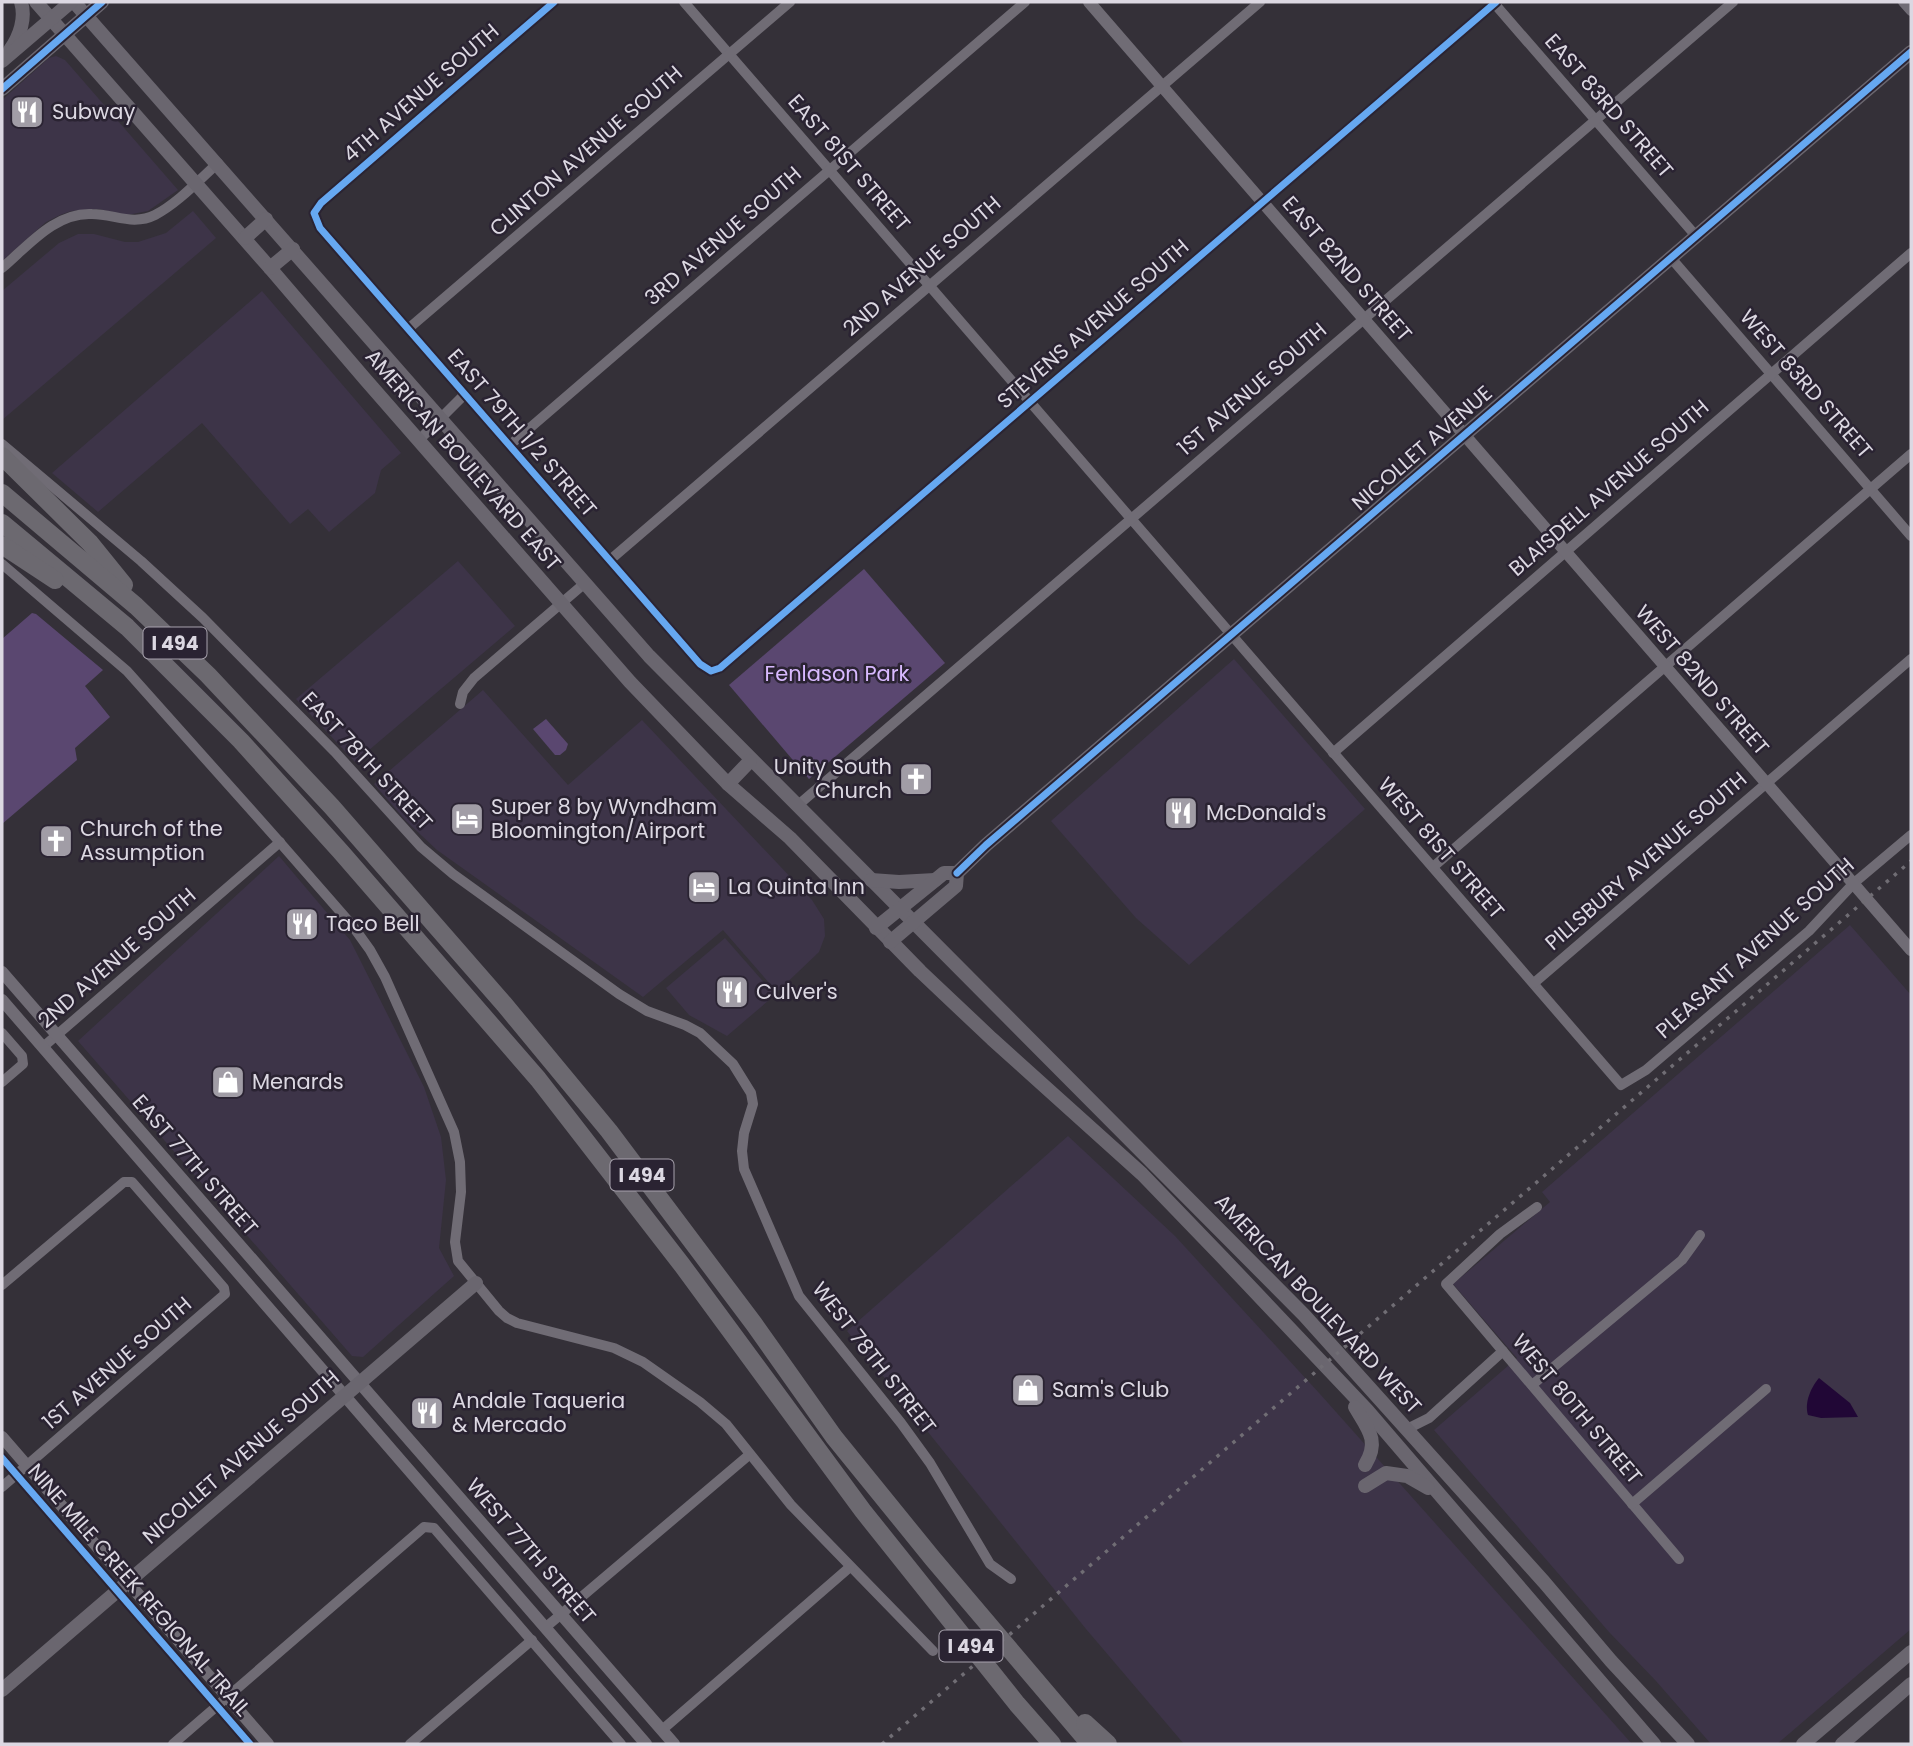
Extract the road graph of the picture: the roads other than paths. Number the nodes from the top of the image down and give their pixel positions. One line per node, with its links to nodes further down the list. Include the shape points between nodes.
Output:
1 (21, 2): 20 (main road, via 20,32)
2 (36, 2): 16 (main road, AMERICAN BOULEVARD EAST)
3 (73, 2): 15 (main road, AMERICAN BOULEVARD EAST); 16 (main road)
4 (102, 2): 15 (main road)
5 (554, 2): 28 (street, 4TH AVENUE SOUTH, via 321,203)
6 (684, 2): 19 (street, EAST 81ST STREET)
7 (790, 2): 19 (street, CLINTON AVENUE SOUTH)
8 (1025, 2): 25 (street, 3RD AVENUE SOUTH)
9 (1089, 2): 21 (street, EAST 82ND STREET)
10 (1260, 2): 21 (street, 2ND AVENUE SOUTH)
11 (1494, 2): 23 (street, EAST 83RD STREET); 27 (street, STEVENS AVENUE SOUTH)
12 (1733, 2): 23 (street, 1ST AVENUE SOUTH)
13 (1903, 2): 14 (street)
14 (1911, 11)
15 (87, 16): 17 (main road); 24 (main road, AMERICAN BOULEVARD EAST)
16 (51, 19): 17 (main road, AMERICAN BOULEVARD EAST); 20 (main road)
17 (66, 35): 22 (main road); 26 (main road, AMERICAN BOULEVARD EAST)
18 (1911, 52): 30 (main road, NICOLLET AVENUE)
19 (729, 54): 25 (street, EAST 81ST STREET); 39 (street, CLINTON AVENUE SOUTH)
20 (2, 61)
21 (1162, 85): 27 (street, EAST 82ND STREET); 37 (street, 2ND AVENUE SOUTH)
22 (2, 89)
23 (1595, 120): 30 (street, EAST 83RD STREET); 38 (street, 1ST AVENUE SOUTH)
24 (218, 163): 26 (street); 29 (main road, AMERICAN BOULEVARD EAST)
25 (830, 170): 37 (street, EAST 81ST STREET); 47 (street, 3RD AVENUE SOUTH)
26 (196, 183): 31 (main road, AMERICAN BOULEVARD EAST); 35 (street, via 155,215 140,220 93,214 61,219)
27 (1263, 201): 38 (street, EAST 82ND STREET); 42 (street, STEVENS AVENUE SOUTH)
28 (314, 214): 39 (street, EAST 79TH 1/2 STREET, via 320,228)
29 (267, 219): 31 (main road); 32 (main road, AMERICAN BOULEVARD EAST)
30 (1696, 236): 34 (main road, NICOLLET AVENUE)
31 (244, 238): 36 (main road, AMERICAN BOULEVARD EAST)
32 (293, 249): 36 (main road); 43 (main road, AMERICAN BOULEVARD EAST)
33 (1911, 253): 40 (street, BLAISDELL AVENUE SOUTH)
34 (1671, 258): 40 (street, WEST 83RD STREET); 44 (main road, NICOLLET AVENUE)
35 (2, 268)
36 (270, 268): 45 (main road, AMERICAN BOULEVARD EAST)
37 (929, 285): 42 (street, EAST 81ST STREET); 57 (street, 2ND AVENUE SOUTH)
38 (1363, 318): 44 (street, EAST 82ND STREET); 52 (street, 1ST AVENUE SOUTH)
39 (408, 329): 41 (street, EAST 79TH 1/2 STREET)
40 (1771, 374): 50 (street, WEST 83RD STREET); 56 (street, BLAISDELL AVENUE SOUTH)
41 (465, 394): 43 (street); 47 (street, EAST 79TH 1/2 STREET)
42 (1030, 402): 52 (street, EAST 81ST STREET); 66 (street, STEVENS AVENUE SOUTH, via 720,668)
43 (440, 417): 45 (street); 59 (main road, AMERICAN BOULEVARD EAST)
44 (1465, 435): 56 (street, WEST 82ND STREET); 63 (main road, NICOLLET AVENUE)
45 (418, 441): 60 (main road, AMERICAN BOULEVARD EAST)
46 (2, 444): 92 (street, EAST 78TH STREET, via 203,618 437,861 620,994 700,1033)
47 (510, 445): 57 (street, EAST 79TH 1/2 STREET)
48 (1911, 454): 50 (street)
49 (2, 456): 62 (highway, via 90,543)
50 (1871, 489): 54 (street, WEST 83RD STREET); 65 (street)
51 (2, 493): 62 (highway, I 494)
52 (1131, 518): 63 (street, EAST 81ST STREET); 72 (street, 1ST AVENUE SOUTH)
53 (2, 523): 61 (highway, I 494)
54 (1911, 536)
55 (2, 545): 61 (highway)
56 (1565, 550): 65 (street, WEST 82ND STREET); 68 (street, BLAISDELL AVENUE SOUTH)
57 (610, 560): 66 (street, EAST 79TH 1/2 STREET)
58 (2, 564): 74 (street, via 127,671)
59 (585, 583): 60 (street); 69 (main road, AMERICAN BOULEVARD EAST)
60 (561, 604): 67 (street, via 474,678); 71 (main road, AMERICAN BOULEVARD EAST)
61 (127, 627): 130 (highway, I 494, via 293,798 538,1079 863,1511)
62 (167, 636): 126 (highway, I 494, via 281,750 513,1015 609,1131 834,1437)
63 (1231, 636): 68 (street, WEST 81ST STREET); 76 (main road, NICOLLET AVENUE)
64 (1911, 659): 70 (street, PILLSBURY AVENUE SOUTH)
65 (1665, 666): 70 (street, WEST 82ND STREET); 75 (street)
66 (711, 671)
67 (460, 704)
68 (1333, 753): 75 (street, WEST 81ST STREET)
69 (750, 761): 71 (main road); 72 (main road, AMERICAN BOULEVARD EAST)
70 (1767, 783): 79 (street, WEST 82ND STREET); 86 (street, PILLSBURY AVENUE SOUTH)
71 (728, 784): 82 (main road, AMERICAN BOULEVARD EAST, via 790,838)
72 (797, 806): 77 (main road, AMERICAN BOULEVARD EAST)
73 (1911, 835): 79 (street, PLEASANT AVENUE SOUTH)
74 (280, 842): 89 (street, 2ND AVENUE SOUTH); 100 (street, via 370,950 446,1109 460,1162 455,1252)
75 (1433, 867): 86 (street, WEST 81ST STREET)
76 (957, 873): 78 (main road, NICOLLET AVENUE, via 944,873); 81 (main road, NICOLLET AVENUE, via 956,886)
77 (871, 880): 78 (main road); 80 (main road, AMERICAN BOULEVARD EAST)
78 (935, 880): 80 (main road, NICOLLET AVENUE)
79 (1854, 883): 84 (street, WEST 82ND STREET); 95 (street, PLEASANT AVENUE SOUTH, via 1798,940 1647,1070)
80 (899, 909): 81 (main road, AMERICAN BOULEVARD WEST); 82 (main road)
81 (914, 921): 83 (main road, NICOLLET AVENUE); 91 (main road, AMERICAN BOULEVARD WEST)
82 (876, 928): 83 (main road, AMERICAN BOULEVARD WEST)
83 (890, 942): 93 (main road, AMERICAN BOULEVARD WEST)
84 (1911, 950)
85 (2, 972): 89 (street, EAST 77TH STREET)
86 (1534, 983): 95 (street, WEST 81ST STREET)
87 (2, 1000): 90 (street, EAST 77TH STREET)
88 (2, 1032): 94 (street, via 22,1056 23,1064)
89 (56, 1035): 90 (street, 2ND AVENUE SOUTH); 99 (street, EAST 77TH STREET)
90 (43, 1047): 96 (street, EAST 77TH STREET)
91 (1042, 1051): 93 (main road); 108 (main road, AMERICAN BOULEVARD WEST, via 1304,1314)
92 (733, 1064): 119 (street, WEST 78TH STREET, via 753,1104 744,1133 744,1169 799,1296 930,1463 990,1564)
93 (1025, 1068): 103 (main road, AMERICAN BOULEVARD WEST, via 1142,1174)
94 (2, 1082)
95 (1621, 1085)
96 (153, 1175): 99 (street, via 173,1189 235,1260); 107 (street, EAST 77TH STREET)
97 (1537, 1207): 102 (street, WEST 80TH STREET, via 1446,1284)
98 (1700, 1235): 105 (street, via 1682,1260)
99 (247, 1255): 104 (street, EAST 77TH STREET)
100 (475, 1283): 104 (main road, NICOLLET AVENUE SOUTH); 110 (street, via 507,1318 614,1348 654,1368 726,1424)
101 (2, 1285): 112 (street, 1ST AVENUE SOUTH, via 124,1182 132,1182 225,1294)
102 (1503, 1351): 105 (street, WEST 80TH STREET); 108 (street)
103 (1338, 1379): 111 (main road, via 1373,1441); 115 (main road, AMERICAN BOULEVARD WEST)
104 (359, 1384): 107 (main road, NICOLLET AVENUE SOUTH); 121 (street, WEST 77TH STREET)
105 (1532, 1385): 116 (street, WEST 80TH STREET)
106 (1766, 1389): 116 (street)
107 (344, 1396): 120 (main road, NICOLLET AVENUE SOUTH); 122 (street, WEST 77TH STREET)
108 (1412, 1434): 143 (main road, AMERICAN BOULEVARD WEST)
109 (2, 1437): 112 (street)
110 (749, 1455): 118 (street); 121 (street)
111 (1364, 1465)
112 (27, 1466): 114 (street, 1ST AVENUE SOUTH); 120 (street)
113 (1364, 1486): 115 (main road, via 1386,1473 1407,1476)
114 (2, 1488)
115 (1438, 1494): 142 (main road, AMERICAN BOULEVARD WEST)
116 (1632, 1504): 117 (street, WEST 80TH STREET)
117 (1679, 1559)
118 (850, 1567): 124 (street); 131 (street)
119 (1011, 1579)
120 (128, 1582): 128 (main road, NICOLLET AVENUE SOUTH); 129 (street)
121 (561, 1615): 122 (street); 131 (street, WEST 77TH STREET)
122 (546, 1627): 136 (street, WEST 77TH STREET)
123 (531, 1640): 129 (street, via 434,1528 424,1527); 134 (street); 135 (street)
124 (933, 1651)
125 (1911, 1652): 144 (main road)
126 (1022, 1666): 140 (highway, I 494); 141 (highway)
127 (1911, 1684): 145 (main road)
128 (2, 1690)
129 (228, 1698): 132 (street); 133 (street)
130 (1017, 1704): 138 (highway); 139 (highway, I 494)
131 (662, 1730): 137 (street, WEST 77TH STREET)
132 (173, 1744)
133 (268, 1744)
134 (410, 1744)
135 (621, 1744)
136 (646, 1744)
137 (674, 1744)
138 (1037, 1744)
139 (1052, 1744)
140 (1090, 1744)
141 (1108, 1744)
142 (1654, 1744)
143 (1688, 1744)
144 (1803, 1744)
145 (1842, 1744)

